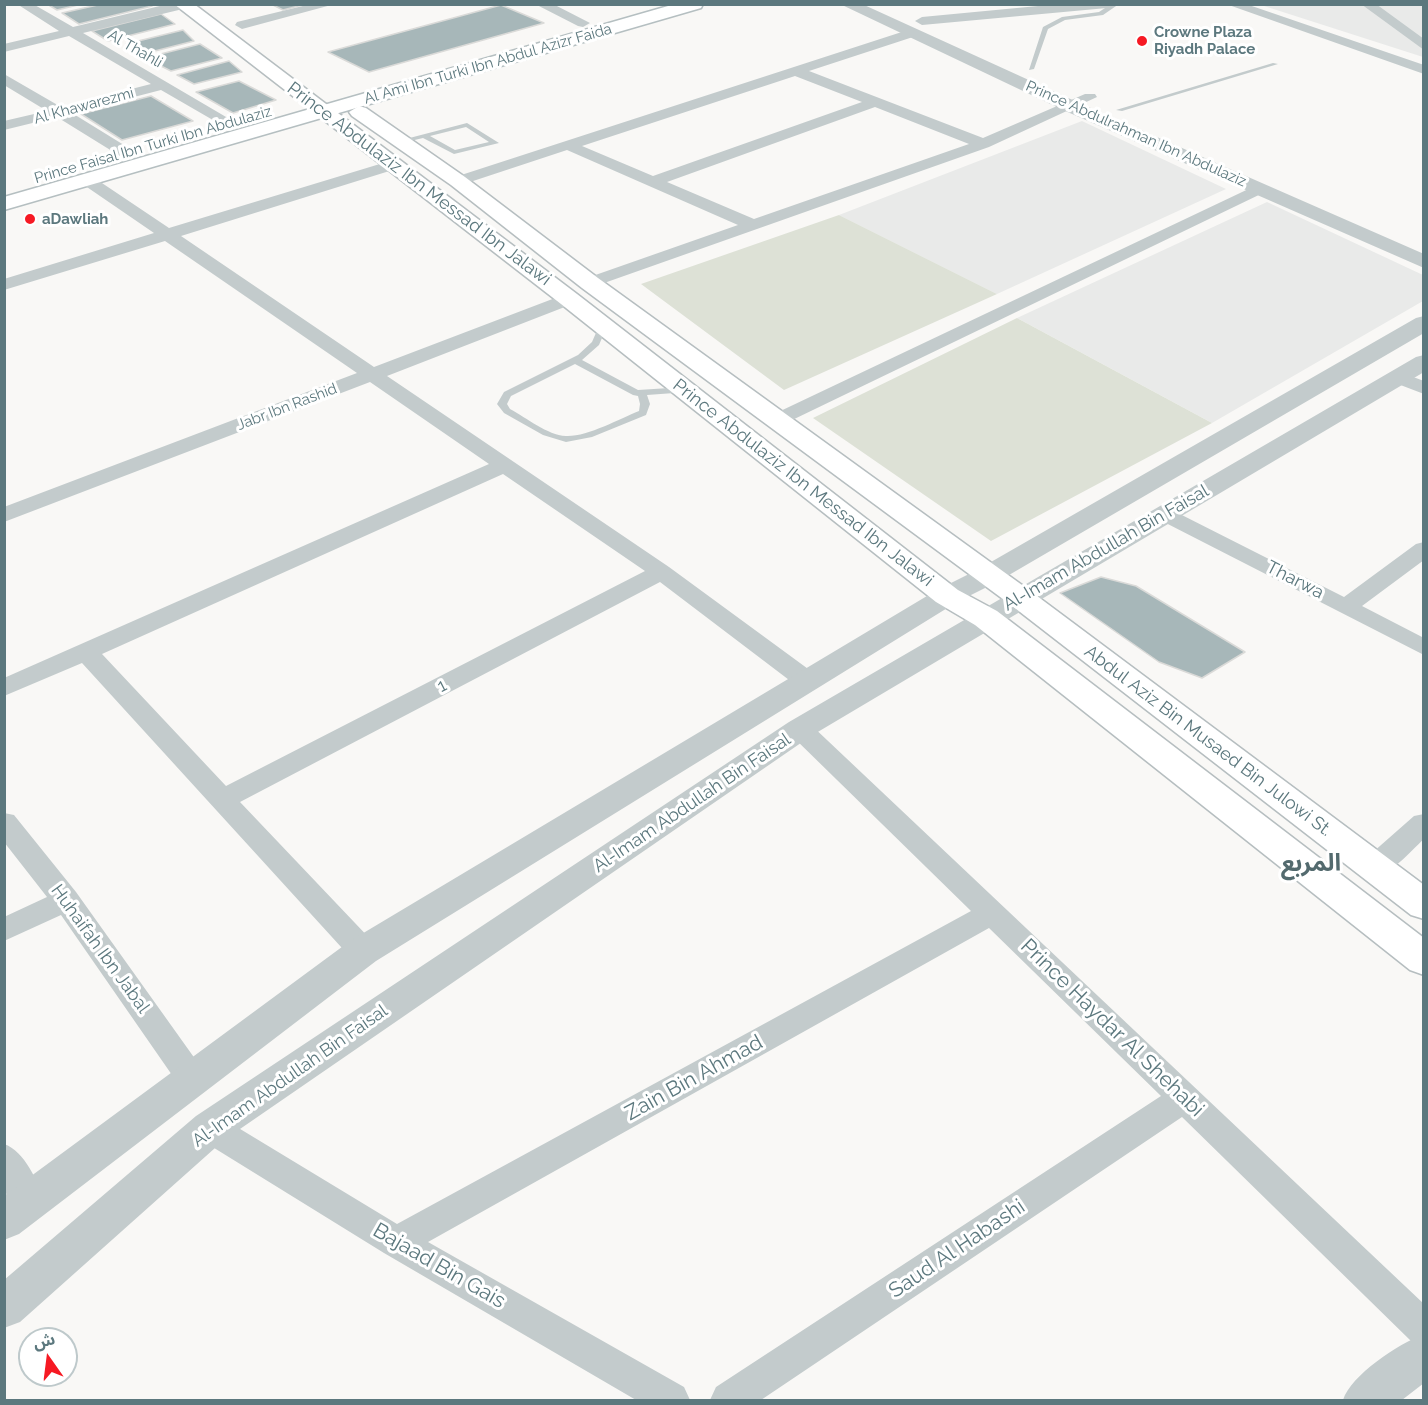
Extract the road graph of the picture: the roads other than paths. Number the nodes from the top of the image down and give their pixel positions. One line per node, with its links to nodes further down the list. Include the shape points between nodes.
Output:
1 (23, 4): 16 (street, Al Thahli)
2 (329, 4): 13 (street)
3 (541, 4): 14 (street)
4 (649, 4): 14 (main road, Prince Faisal Ibn Turki Ibn Abdulaziz)
5 (695, 4): 27 (main road, Al Ami Ibn Turki Ibn Abdul Azizr Faida)
6 (848, 4): 15 (street, Prince Abdulrahman Ibn Abdulaziz)
7 (885, 4): 15 (street, Prince Abdulrahman Ibn Abdulaziz)
8 (1107, 4): 15 (street)
9 (1116, 4): 21 (lane, via 1101,14 1064,18 1045,28)
10 (1232, 4): 22 (street)
11 (1368, 4): 18 (street)
12 (182, 5): 16 (street); 27 (main road, Prince Abdulaziz Ibn Messad Ibn Jalawi)
13 (225, 14): 17 (main road)
14 (583, 23): 27 (main road, Prince Faisal Ibn Turki Ibn Abdulaziz)
15 (916, 27): 21 (street, Prince Abdulrahman Ibn Abdulaziz); 23 (street); 29 (street, Prince Abdulrahman Ibn Abdulaziz)
16 (71, 32): 19 (street); 25 (street, Al Thahli)
17 (260, 39)
18 (1424, 46)
19 (4, 48)
20 (1275, 64): 30 (lane)
21 (1031, 69): 26 (street, Prince Abdulrahman Ibn Abdulaziz)
22 (1424, 70)
23 (799, 72): 28 (street); 35 (street)
24 (4, 78): 31 (street)
25 (164, 85): 31 (street, Al Khawarezmi); 32 (street, Al Thahli)
26 (1090, 97): 29 (street, Jabr Ibn Rashid); 30 (street, Prince Abdulrahman Ibn Abdulaziz)
27 (325, 98): 32 (main road, Prince Faisal Ibn Turki Ibn Abdulaziz); 36 (main road, Prince Abdulaziz Ibn Messad Ibn Jalawi); 38 (main road, Al Ami Ibn Turki Ibn Abdul Azizr Faida)
28 (875, 102): 34 (street); 40 (street)
29 (1070, 106): 34 (street, Jabr Ibn Rashid); 42 (street, Prince Abdulrahman Ibn Abdulaziz)
30 (1120, 110): 46 (street, Prince Abdulrahman Ibn Abdulaziz)
31 (59, 112): 33 (street, Al Khawarezmi); 37 (street)
32 (230, 124): 37 (main road, Prince Faisal Ibn Turki Ibn Abdulaziz)
33 (4, 126)
34 (983, 144): 44 (street, Jabr Ibn Rashid)
35 (570, 146): 39 (street); 40 (street)
36 (406, 147): 36 (lane, via 454,152 495,142 467,125); 39 (main road, Prince Abdulaziz Ibn Messad Ibn Jalawi); 45 (street); 49 (main road, Prince Abdulaziz Ibn Messad Ibn Jalawi)
37 (126, 153): 41 (main road, Prince Faisal Ibn Turki Ibn Abdulaziz)
38 (87, 180): 43 (main road, Al Ami Ibn Turki Ibn Abdul Azizr Faida); 45 (street)
39 (458, 181): 49 (main road, Prince Abdulaziz Ibn Messad Ibn Jalawi)
40 (652, 182): 44 (street)
41 (4, 188)
42 (1258, 189): 47 (street, Prince Abdulrahman Ibn Abdulaziz); 59 (street)
43 (4, 204)
44 (752, 225): 49 (street, Jabr Ibn Rashid)
45 (166, 234): 48 (street); 53 (street)
46 (1424, 243)
47 (1424, 262)
48 (4, 285)
49 (579, 291): 51 (main road, Prince Abdulaziz Ibn Messad Ibn Jalawi); 53 (street, Jabr Ibn Rashid); 59 (main road, Prince Abdulaziz Ibn Messad Ibn Jalawi)
50 (1424, 323): 57 (street, Al-Imam Abdullah Bin Faisal)
51 (603, 326): 52 (lane, via 590,350); 55 (main road, Prince Abdulaziz Ibn Messad Ibn Jalawi)
52 (575, 360): 56 (lane, via 633,392); 56 (lane, via 507,394 502,404 507,411 546,433 566,439 589,435 643,413)
53 (372, 374): 62 (street); 64 (street, Jabr Ibn Rashid)
54 (1415, 376): 58 (street, Al-Imam Abdullah Bin Faisal)
55 (685, 390): 56 (lane); 68 (main road, Prince Abdulaziz Ibn Messad Ibn Jalawi)
56 (642, 393)
57 (1293, 399): 58 (street, via 1288,406 1300,416 1317,420); 60 (street, Al-Imam Abdullah Bin Faisal)
58 (1334, 414): 61 (street, Al-Imam Abdullah Bin Faisal)
59 (779, 419): 67 (main road, Prince Abdulaziz Ibn Messad Ibn Jalawi)
60 (1230, 435): 61 (street, via 1245,431 1265,435 1275,444); 67 (street, Al-Imam Abdullah Bin Faisal)
61 (1271, 451): 63 (street, Al-Imam Abdullah Bin Faisal)
62 (505, 465): 66 (street); 73 (street)
63 (1166, 514): 69 (street, Al-Imam Abdullah Bin Faisal); 70 (street, Tharwa)
64 (4, 515)
65 (1424, 549): 70 (street)
66 (661, 572): 74 (street); 77 (street, 1)
67 (987, 576): 68 (street, Al-Imam Abdullah Bin Faisal); 69 (main road, Prince Abdulaziz Ibn Messad Ibn Jalawi)
68 (947, 596): 71 (main road, Prince Abdulaziz Ibn Messad Ibn Jalawi); 74 (street, Al-Imam Abdullah Bin Faisal)
69 (1022, 599): 71 (street, Al-Imam Abdullah Bin Faisal); 80 (main road, Abdul Aziz Bin Musaed Bin Julowi St.)
70 (1347, 606): 72 (street, Tharwa)
71 (986, 618): 76 (street, Al-Imam Abdullah Bin Faisal); 86 (main road, Prince Abdulaziz Ibn Messad Ibn Jalawi)
72 (1424, 648)
73 (86, 652): 75 (street); 77 (street)
74 (806, 680): 85 (street, Al-Imam Abdullah Bin Faisal)
75 (4, 688)
76 (800, 729): 83 (street, Prince Haydar Al Shehabi); 89 (street, Al-Imam Abdullah Bin Faisal)
77 (223, 799): 85 (street)
78 (4, 822): 81 (street, Huhaifah Ibn Jabal)
79 (1424, 823): 80 (street)
80 (1374, 867): 82 (main road, Abdul Aziz Bin Musaed Bin Julowi St.)
81 (66, 900): 84 (street); 87 (street, Huhaifah Ibn Jabal)
82 (1424, 905)
83 (993, 913): 88 (street, Prince Haydar Al Shehabi); 92 (street, Zain Bin Ahmad)
84 (4, 930)
85 (363, 951): 87 (street, Al-Imam Abdullah Bin Faisal)
86 (1424, 960)
87 (192, 1079): 91 (street, Al-Imam Abdullah Bin Faisal)
88 (1184, 1098): 94 (street, Prince Haydar Al Shehabi); 97 (street, Saud Al Habashi)
89 (210, 1128): 92 (street, Bajaad Bin Gais); 93 (street, Al-Imam Abdullah Bin Faisal)
90 (4, 1158): 91 (street)
91 (17, 1211)
92 (396, 1242): 96 (street, Bajaad Bin Gais)
93 (4, 1308)
94 (1424, 1329)
95 (1424, 1355): 98 (street)
96 (671, 1401)
97 (729, 1401)
98 (1366, 1401)

